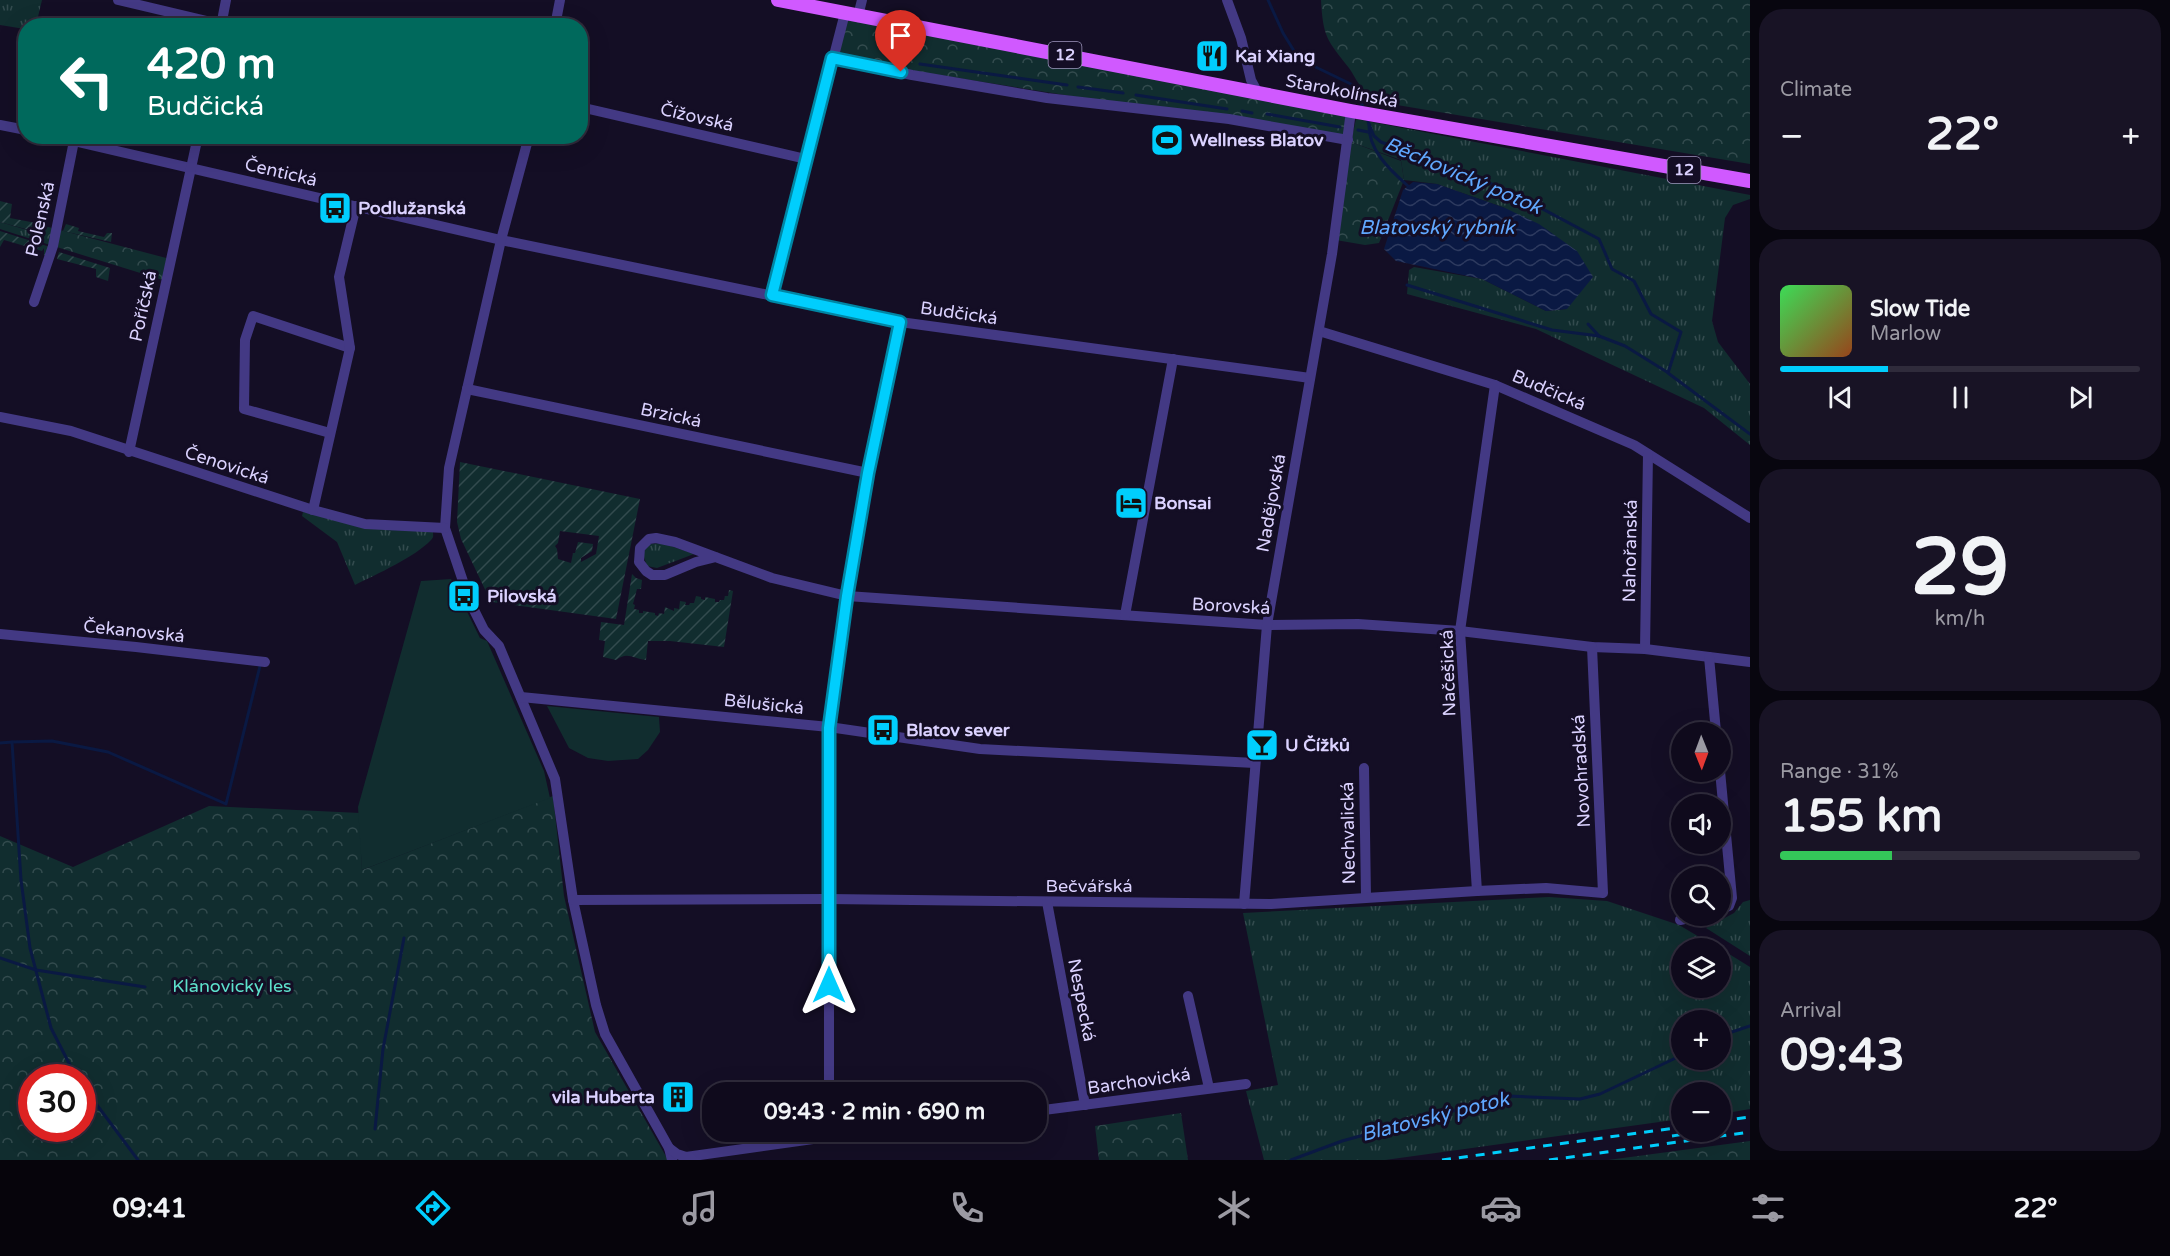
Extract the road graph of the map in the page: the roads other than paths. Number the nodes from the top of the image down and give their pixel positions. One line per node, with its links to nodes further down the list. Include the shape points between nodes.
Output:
1 (118, 0): 8 (street)
2 (226, 0): 9 (street)
3 (560, 0): 10 (street)
4 (778, 0): 7 (main road, Starokolínská / 12)
5 (862, 0): 7 (street)
6 (1227, 0): 12 (street)
7 (851, 15): 11 (street); 12 (main road, Starokolínská / 12)
8 (194, 18)
9 (224, 18)
10 (557, 18)
11 (832, 58): 17 (street, via 1047,98 1258,123); 22 (street)
12 (1258, 93): 14 (main road, Starokolínská / 12)
13 (588, 109): 22 (street, Čížovská)
14 (1351, 111): 17 (street, Nadějovská); 24 (main road, Starokolínská / 12)
15 (0, 124): 16 (street)
16 (18, 128)
17 (1348, 140): 30 (street, Nadějovská)
18 (73, 144): 28 (street, Polenská, via 52,246)
19 (87, 144): 23 (street, Čentická)
20 (196, 144): 23 (street, Poříčská)
21 (527, 144): 26 (street)
22 (807, 159): 27 (street)
23 (191, 168): 25 (street, Čentická); 38 (street, Poříčská)
24 (1750, 181)
25 (356, 206): 26 (street, Čentická); 31 (street, via 339,278)
26 (501, 240): 27 (street, Budčická); 35 (street)
27 (772, 295): 29 (street, Budčická)
28 (34, 302)
29 (900, 322): 32 (street, Budčická); 40 (street)
30 (1318, 331): 33 (street, Nadějovská); 34 (street, Budčická)
31 (350, 348): 37 (street); 37 (street, via 253,316 245,340 244,409)
32 (1173, 359): 33 (street, Budčická); 46 (street)
33 (1310, 378): 47 (street, Nadějovská)
34 (1495, 385): 39 (street, Budčická); 48 (street, Načešická)
35 (467, 389): 40 (street, Brzická); 43 (street, via 449,468)
36 (1, 420): 38 (street, Čenovická, via 70,431)
37 (330, 433): 41 (street)
38 (129, 452): 41 (street, Čenovická)
39 (1648, 454): 42 (street, Budčická); 51 (street, Nahořanská)
40 (868, 473): 45 (street)
41 (313, 510): 43 (street, Čenovická, via 365,524)
42 (1750, 518)
43 (444, 528): 55 (street, via 474,610 484,630 499,646)
44 (716, 557): 44 (street, Borovská, via 656,538 643,543 639,562 646,572 659,576); 45 (street, Borovská, via 772,578)
45 (847, 596): 46 (street, Borovská); 57 (street)
46 (1125, 615): 47 (street, Borovská)
47 (1267, 625): 48 (street, Borovská, via 1358,624); 58 (street, Nadějovská)
48 (1460, 631): 50 (street, Borovská); 62 (street, Načešická)
49 (0, 634): 53 (street, Čekanovská)
50 (1592, 647): 51 (street, Borovská); 63 (street, Novohradská)
51 (1646, 649): 52 (street, Borovská)
52 (1709, 657): 54 (street, Borovská); 56 (street)
53 (265, 662)
54 (1750, 662)
55 (522, 697): 57 (street, Bělušická); 66 (street, via 555,779)
56 (1715, 722)
57 (829, 728): 58 (street, Bělušická, via 980,748); 65 (street)
58 (1255, 763): 68 (street, Nadějovská)
59 (1364, 768): 64 (street, Nechvalická)
60 (1721, 782): 61 (street)
61 (1729, 866)
62 (1477, 891): 63 (street, Bečvářská, via 1546,888); 64 (street, Bečvářská)
63 (1603, 893)
64 (1366, 897): 68 (street, Bečvářská)
65 (828, 899): 66 (street, Bečvářská); 67 (street, Bečvářská); 70 (street)
66 (573, 900): 76 (street, via 605,1034)
67 (1047, 902): 68 (street, Bečvářská); 73 (street, Nespecká)
68 (1244, 903)
69 (1188, 996): 72 (street)
70 (830, 1082)
71 (1246, 1084): 72 (street, Barchovická)
72 (1209, 1088): 73 (street, Barchovická)
73 (1084, 1105): 74 (street, Barchovická)
74 (1047, 1110)
75 (776, 1142): 76 (street, via 686,1157)
76 (669, 1148): 77 (street)
77 (672, 1160)

